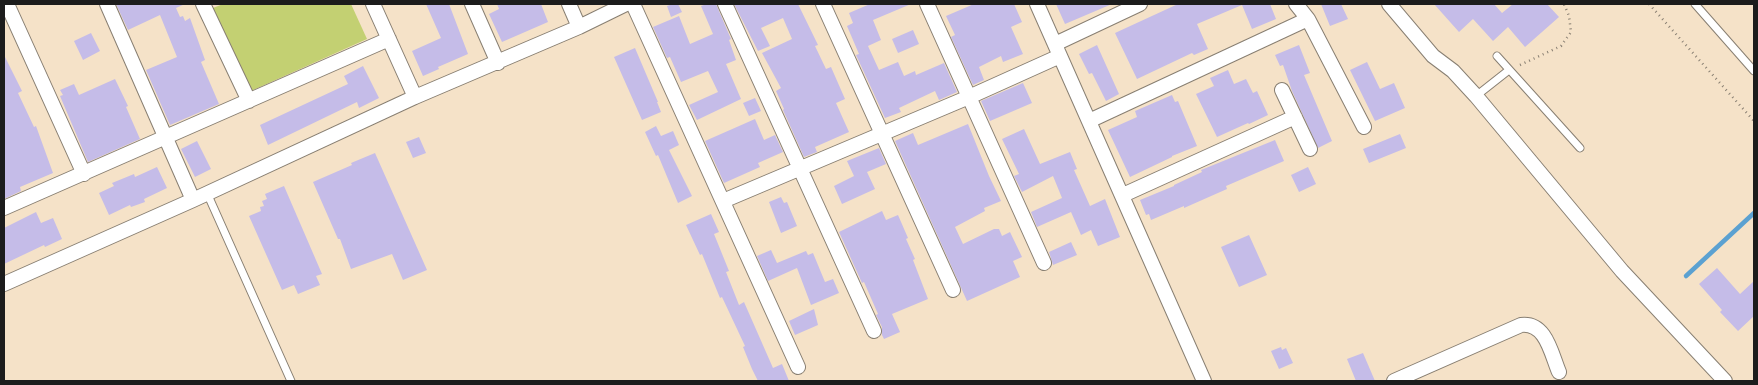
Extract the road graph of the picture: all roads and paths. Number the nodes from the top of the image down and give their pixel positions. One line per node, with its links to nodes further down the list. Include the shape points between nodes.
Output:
1 (7, 4): 41 (street)
2 (107, 4): 37 (street)
3 (203, 4): 31 (street)
4 (374, 4): 21 (street)
5 (472, 4): 24 (street)
6 (569, 4): 20 (street)
7 (633, 4): 45 (street)
8 (725, 4): 40 (street)
9 (823, 4): 36 (street)
10 (927, 4): 30 (street)
11 (1037, 4): 22 (street)
12 (1140, 4): 22 (street)
13 (1296, 4): 19 (street)
14 (1389, 4): 28 (street, via 1433,56 1453,71)
15 (1564, 4): 25 (path, via 1571,32 1560,46)
16 (1649, 4): 34 (path)
17 (1695, 4): 26 (lane)
18 (618, 5): 20 (street)
19 (1308, 19): 33 (street); 35 (street)
20 (579, 27): 24 (street)
21 (389, 39): 29 (street); 31 (street)
22 (1057, 50): 30 (street); 33 (street)
23 (1497, 56): 25 (lane)
24 (498, 63): 29 (street)
25 (1509, 70): 28 (lane); 38 (lane)
26 (1754, 71)
27 (1282, 90): 32 (street)
28 (1476, 96): 56 (street, via 1622,271)
29 (415, 97): 42 (street)
30 (969, 97): 36 (street); 47 (street)
31 (248, 101): 37 (street)
32 (1295, 118): 39 (street); 43 (street)
33 (1089, 121): 43 (street)
34 (1754, 121)
35 (1364, 127)
36 (882, 133): 40 (street); 49 (street)
37 (167, 137): 41 (street); 44 (street)
38 (1580, 148)
39 (1310, 149)
40 (800, 168): 45 (street); 50 (street)
41 (84, 174): 46 (street)
42 (207, 193): 44 (street); 53 (lane)
43 (1123, 195): 54 (street)
44 (193, 200): 48 (street)
45 (723, 202): 51 (street)
46 (4, 208)
47 (1044, 263)
48 (4, 284)
49 (953, 290)
50 (874, 330)
51 (798, 368)
52 (1559, 372): 55 (street, via 1544,336 1539,328 1530,324 1521,325)
53 (291, 381)
54 (1204, 381)
55 (1394, 381)
56 (1725, 381)

